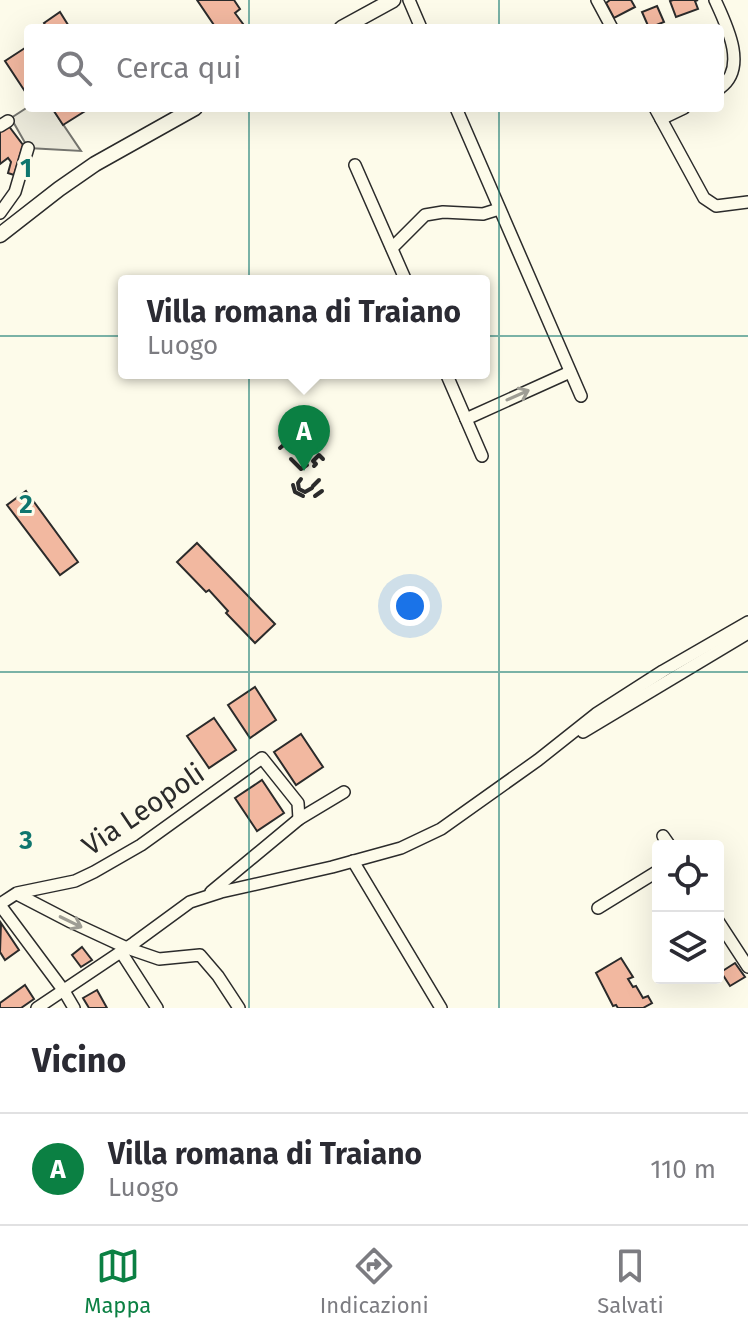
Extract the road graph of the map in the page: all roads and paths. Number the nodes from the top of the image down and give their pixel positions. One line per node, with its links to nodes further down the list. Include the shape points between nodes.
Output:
1 (393, 0): 5 (main road)
2 (409, 0): 6 (street)
3 (597, 0): 7 (street)
4 (715, 0): 8 (street, via 734,44 736,66)
5 (349, 24)
6 (419, 24)
7 (610, 24)
8 (724, 86)
9 (188, 112): 17 (main road, via 95,164)
10 (458, 112): 15 (street)
11 (658, 113): 14 (street, via 704,198 716,206)
12 (28, 148): 16 (street, via 15,192)
13 (355, 165): 18 (street)
14 (748, 202)
15 (499, 209): 18 (street, via 425,215); 20 (street)
16 (0, 213)
17 (0, 235)
18 (392, 248): 19 (street)
19 (403, 275)
20 (570, 372): 22 (street); 23 (street, one-way to 20)
21 (449, 379): 23 (street)
22 (581, 396)
23 (466, 419): 24 (street)
24 (482, 456)
25 (748, 622): 27 (street, via 596,714)
26 (748, 633): 27 (street)
27 (538, 760): 30 (street, via 441,829 401,848)
28 (344, 792): 29 (street)
29 (299, 819): 32 (street, Via Leopoli, via 298,803 262,758 141,845 94,872); 33 (street)
30 (353, 861): 33 (street); 44 (street)
31 (652, 875): 34 (street)
32 (17, 893): 35 (street, Via Leopoli); 37 (street, one-way to 37)
33 (204, 897): 37 (street)
34 (598, 908)
35 (2, 910): 39 (street)
36 (724, 930): 38 (street)
37 (124, 950): 39 (street); 42 (street); 43 (street, via 159,959 200,955)
38 (748, 967)
39 (64, 991): 40 (street); 41 (street)
40 (37, 1008)
41 (74, 1008)
42 (157, 1008)
43 (239, 1008)
44 (441, 1008)

